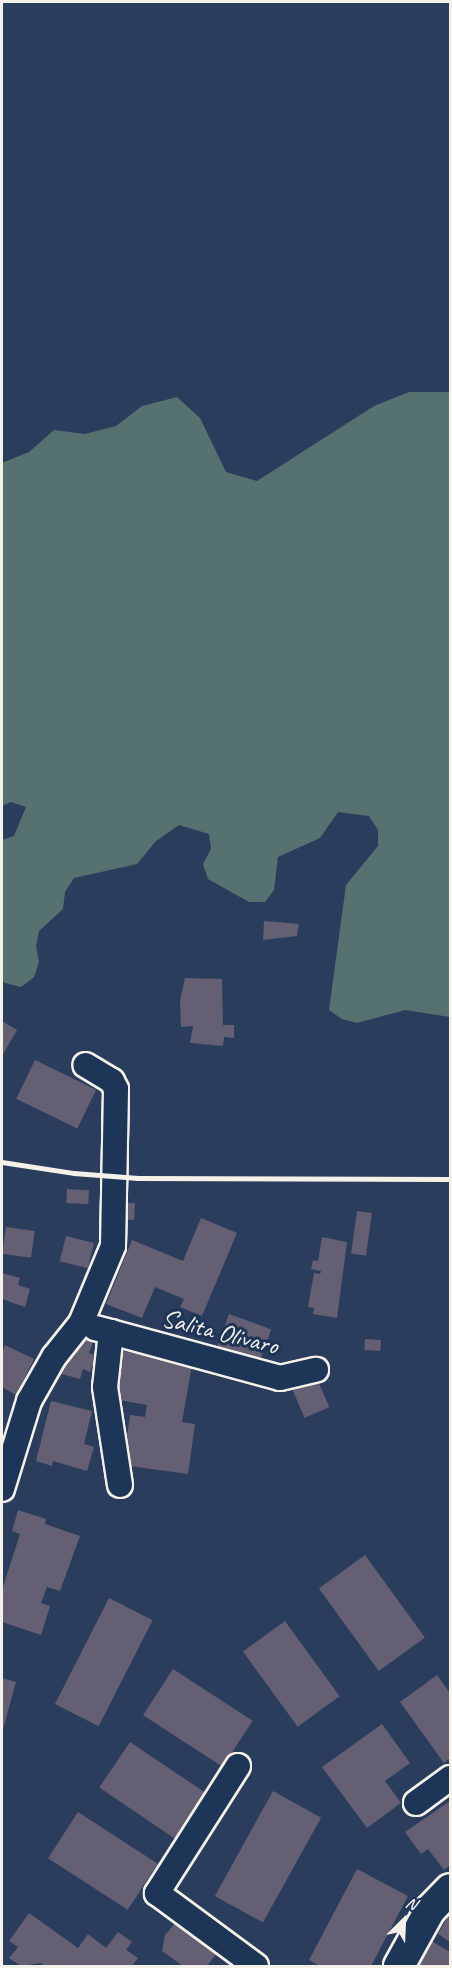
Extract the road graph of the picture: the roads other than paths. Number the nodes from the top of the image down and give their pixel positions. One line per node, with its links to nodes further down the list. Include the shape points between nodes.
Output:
1 (85, 1065): 2 (street, via 112,1081 118,1106 112,1246)
2 (81, 1323): 3 (street, Salita Olivaro); 6 (street, via 54,1357 29,1401)
3 (111, 1332): 4 (street, Salita Olivaro, via 280,1378); 5 (street, via 105,1387)
4 (316, 1370)
5 (120, 1485)
6 (2, 1489)
7 (238, 1766): 11 (street, via 157,1893)
8 (450, 1778): 9 (street)
9 (416, 1803)
10 (450, 1889): 12 (street, via 430,1910)
11 (256, 1966)
12 (399, 1966)

